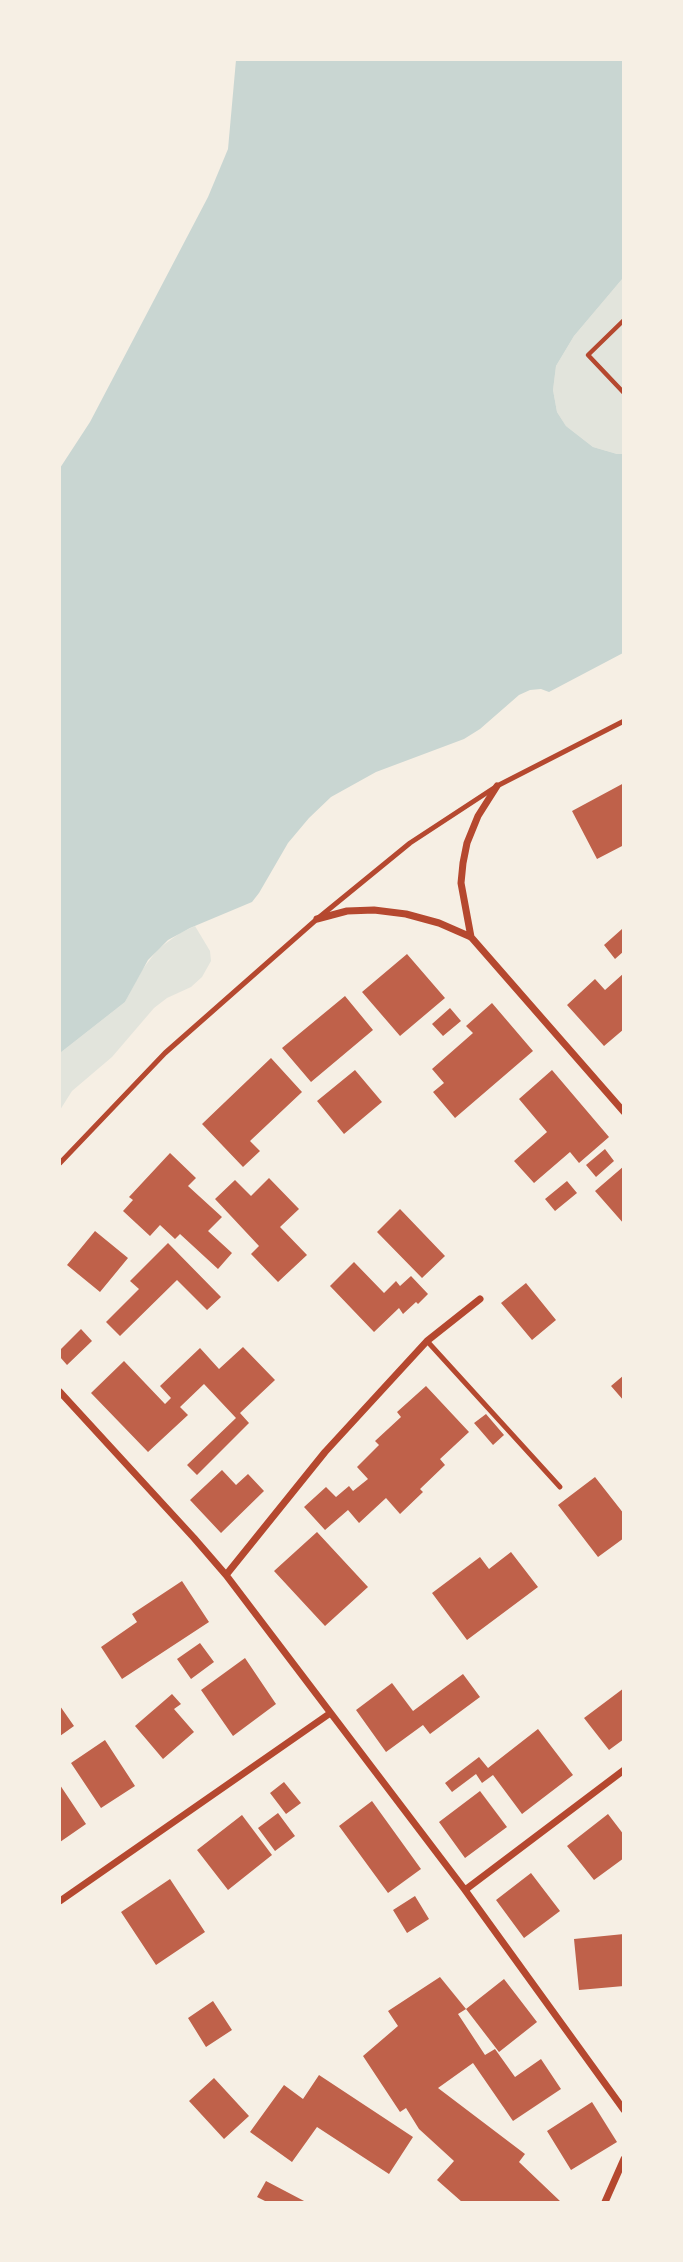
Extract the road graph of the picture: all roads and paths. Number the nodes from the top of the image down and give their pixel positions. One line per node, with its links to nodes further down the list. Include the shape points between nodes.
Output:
1 (624, 320): 2 (path, via 588,355)
2 (624, 393)
3 (624, 721): 4 (lane)
4 (497, 786): 5 (lane, via 410,843); 6 (street, via 478,816 463,863 461,883)
5 (317, 919): 6 (street, via 347,912 384,912 439,923); 8 (lane, via 165,1053)
6 (471, 937): 7 (street)
7 (624, 1112)
8 (60, 1163)
9 (480, 1299): 10 (street)
10 (427, 1341): 12 (lane); 13 (street, via 325,1452)
11 (60, 1392): 13 (street)
12 (560, 1487)
13 (226, 1575): 14 (street)
14 (329, 1714): 16 (street); 17 (street)
15 (624, 1770): 16 (street)
16 (465, 1891): 18 (street)
17 (60, 1901)
18 (624, 2110)
19 (624, 2159): 20 (street)
20 (605, 2203)

